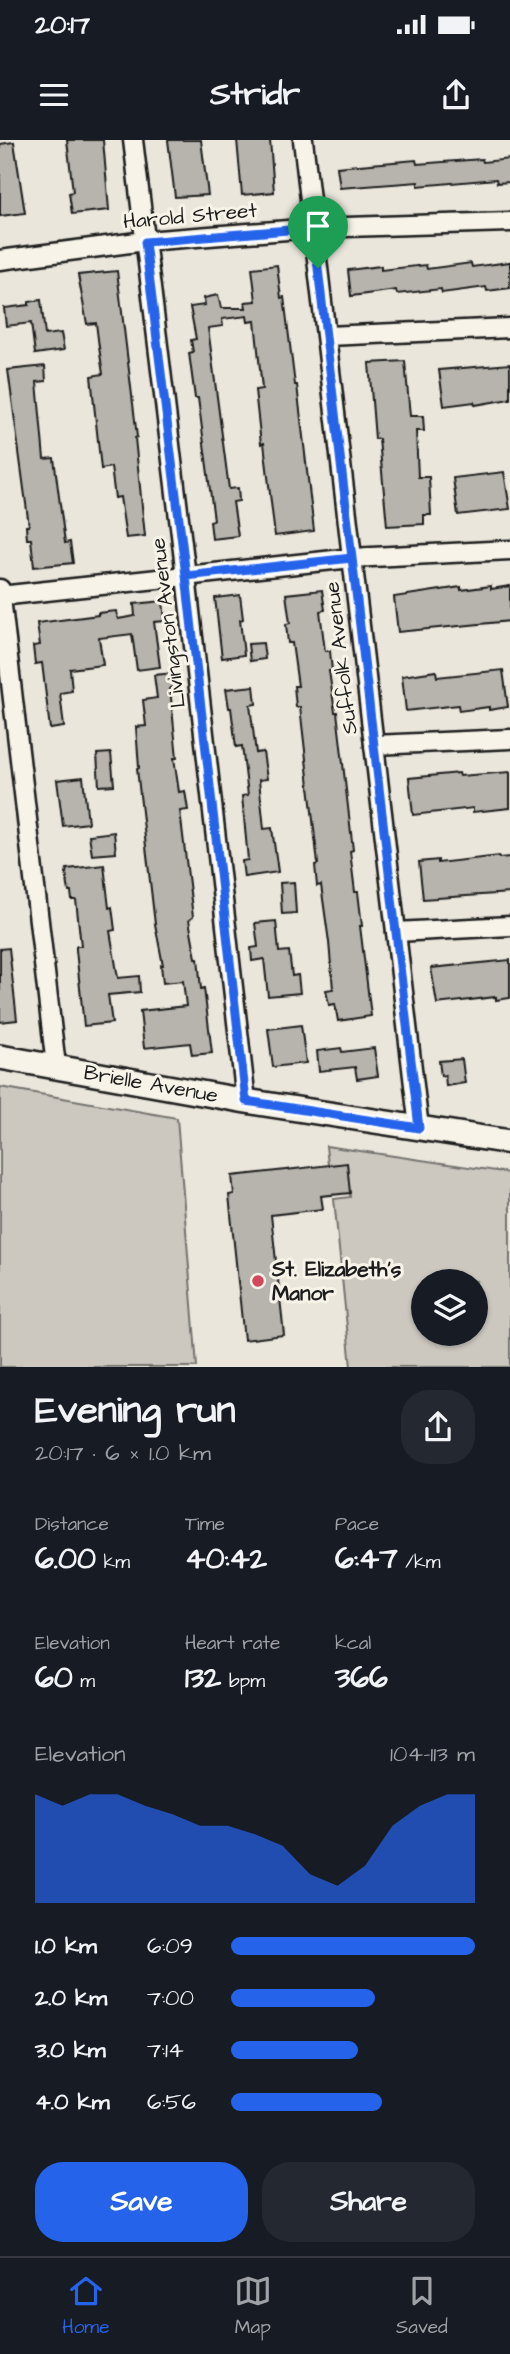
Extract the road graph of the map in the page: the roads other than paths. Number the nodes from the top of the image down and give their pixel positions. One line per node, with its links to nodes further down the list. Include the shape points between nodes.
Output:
1 (133, 140): 5 (street, Livingston Avenue)
2 (303, 140): 4 (street, Suffolk Avenue)
3 (510, 222): 4 (street, Harold Street)
4 (313, 228): 5 (street, Harold Street); 8 (street, Suffolk Avenue)
5 (145, 242): 6 (street, Harold Street); 11 (street, Livingston Avenue)
6 (0, 260)
7 (510, 328): 8 (street)
8 (327, 336): 10 (street, Suffolk Avenue)
9 (510, 550): 10 (street)
10 (352, 558): 11 (street); 15 (street, Suffolk Avenue)
11 (186, 576): 13 (street); 20 (street, Livingston Avenue)
12 (0, 589): 13 (street)
13 (0, 596): 19 (street)
14 (510, 739): 15 (street)
15 (374, 745): 17 (street, Suffolk Avenue)
16 (510, 926): 17 (street)
17 (396, 932): 21 (street, Suffolk Avenue)
18 (0, 1057): 19 (street, Brielle Avenue)
19 (57, 1066): 20 (street, Brielle Avenue)
20 (246, 1101): 21 (street, Brielle Avenue)
21 (419, 1128): 22 (street, Brielle Avenue)
22 (510, 1142)

